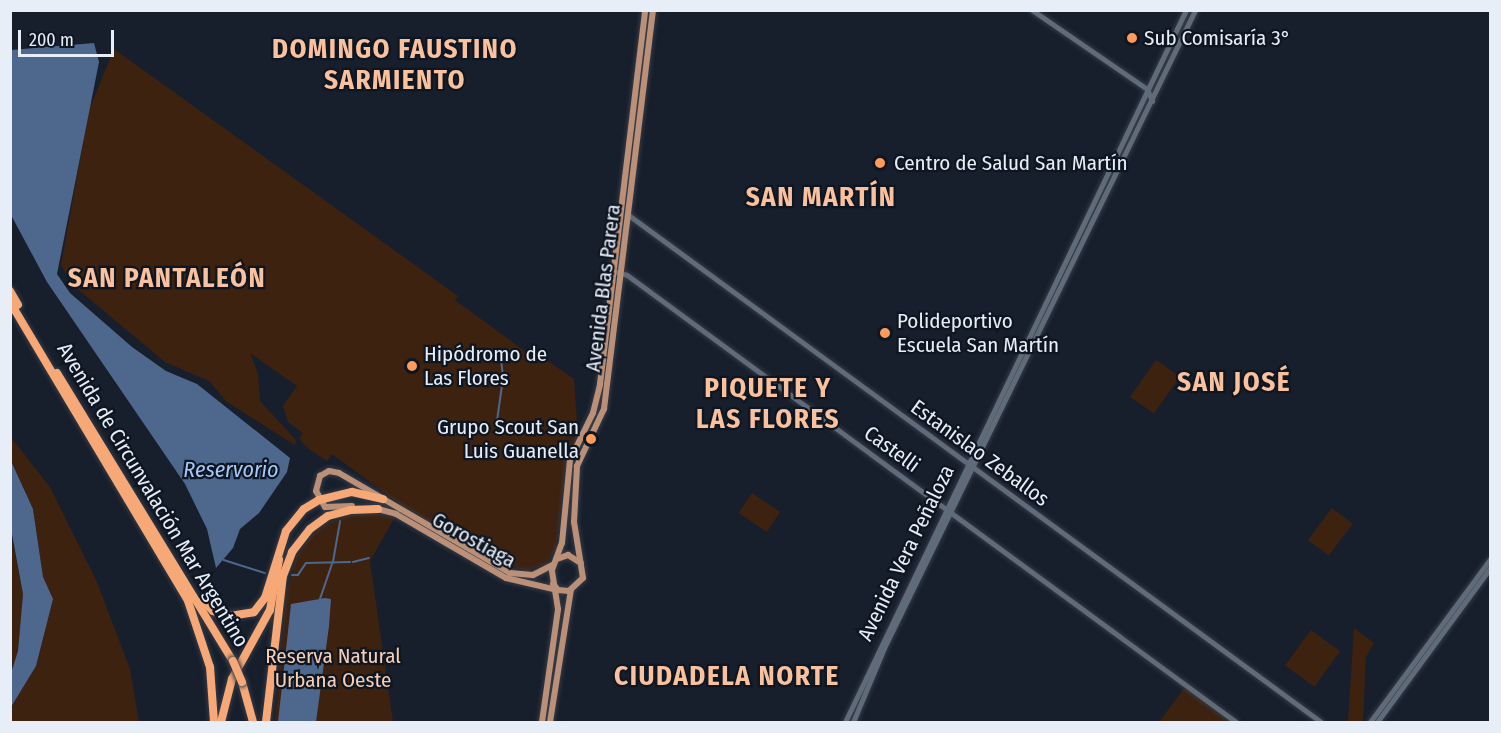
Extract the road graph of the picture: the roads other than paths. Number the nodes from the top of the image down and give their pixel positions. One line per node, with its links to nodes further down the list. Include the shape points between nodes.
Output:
1 (645, 10): 8 (main road, Avenida Blas Parera)
2 (654, 10): 9 (main road, Avenida Blas Parera)
3 (1032, 10): 6 (main road)
4 (1186, 10): 6 (main road, Avenida Vera Peñaloza)
5 (1195, 10): 7 (main road, Avenida Vera Peñaloza)
6 (1147, 90): 7 (main road); 14 (main road, Avenida Vera Peñaloza)
7 (1152, 101): 15 (main road, Avenida Vera Peñaloza)
8 (620, 210): 9 (main road, Estanislao Zeballos); 10 (main road, Avenida Blas Parera)
9 (628, 215): 11 (main road, Avenida Blas Parera); 14 (main road, Estanislao Zeballos)
10 (613, 272): 11 (main road); 23 (main road, Avenida Blas Parera, via 597,397 570,460)
11 (622, 272): 20 (main road, Castelli); 25 (main road, Avenida Blas Parera, via 604,409 577,466 574,522)
12 (10, 291): 16 (highway, Avenida de Circunvalación Mar Argentino)
13 (10, 302): 30 (highway, via 188,602 210,668)
14 (968, 464): 15 (main road, Estanislao Zeballos); 20 (main road, Avenida Vera Peñaloza)
15 (974, 469): 20 (main road, Avenida Vera Peñaloza); 39 (main road, Estanislao Zeballos)
16 (120, 474): 21 (highway, via 200,599 213,611 238,617 259,607); 32 (highway, Avenida de Circunvalación Mar Argentino, bridge, via 233,661)
17 (383, 499): 18 (highway, via 357,492); 18 (main road, Gorostiaga, via 333,471 318,479); 22 (main road, Gorostiaga)
18 (319, 500): 19 (main road, Gorostiaga, via 331,510 357,506); 21 (highway, via 294,519)
19 (378, 509): 22 (main road, Gorostiaga, via 396,514); 33 (highway, via 328,516 310,528 292,552 282,587)
20 (948, 511): 36 (main road, Avenida Vera Peñaloza); 37 (main road, Avenida Vera Peñaloza); 38 (main road, Castelli)
21 (281, 544): 31 (highway, via 270,610 232,680)
22 (464, 551): 26 (main road, Gorostiaga, via 517,575 537,574); 28 (main road, Gorostiaga, via 506,578)
23 (557, 559): 25 (main road, via 568,555); 26 (main road)
24 (1491, 559): 40 (main road)
25 (582, 564): 29 (main road, via 583,578)
26 (553, 565): 28 (main road)
27 (1491, 568): 41 (main road)
28 (555, 587): 29 (main road, Gorostiaga); 34 (main road, via 556,624)
29 (571, 590): 35 (main road)
30 (214, 723)
31 (221, 723)
32 (253, 723)
33 (266, 723)
34 (542, 723)
35 (550, 723)
36 (845, 723)
37 (854, 723)
38 (1236, 723)
39 (1321, 723)
40 (1370, 723)
41 (1377, 723)

